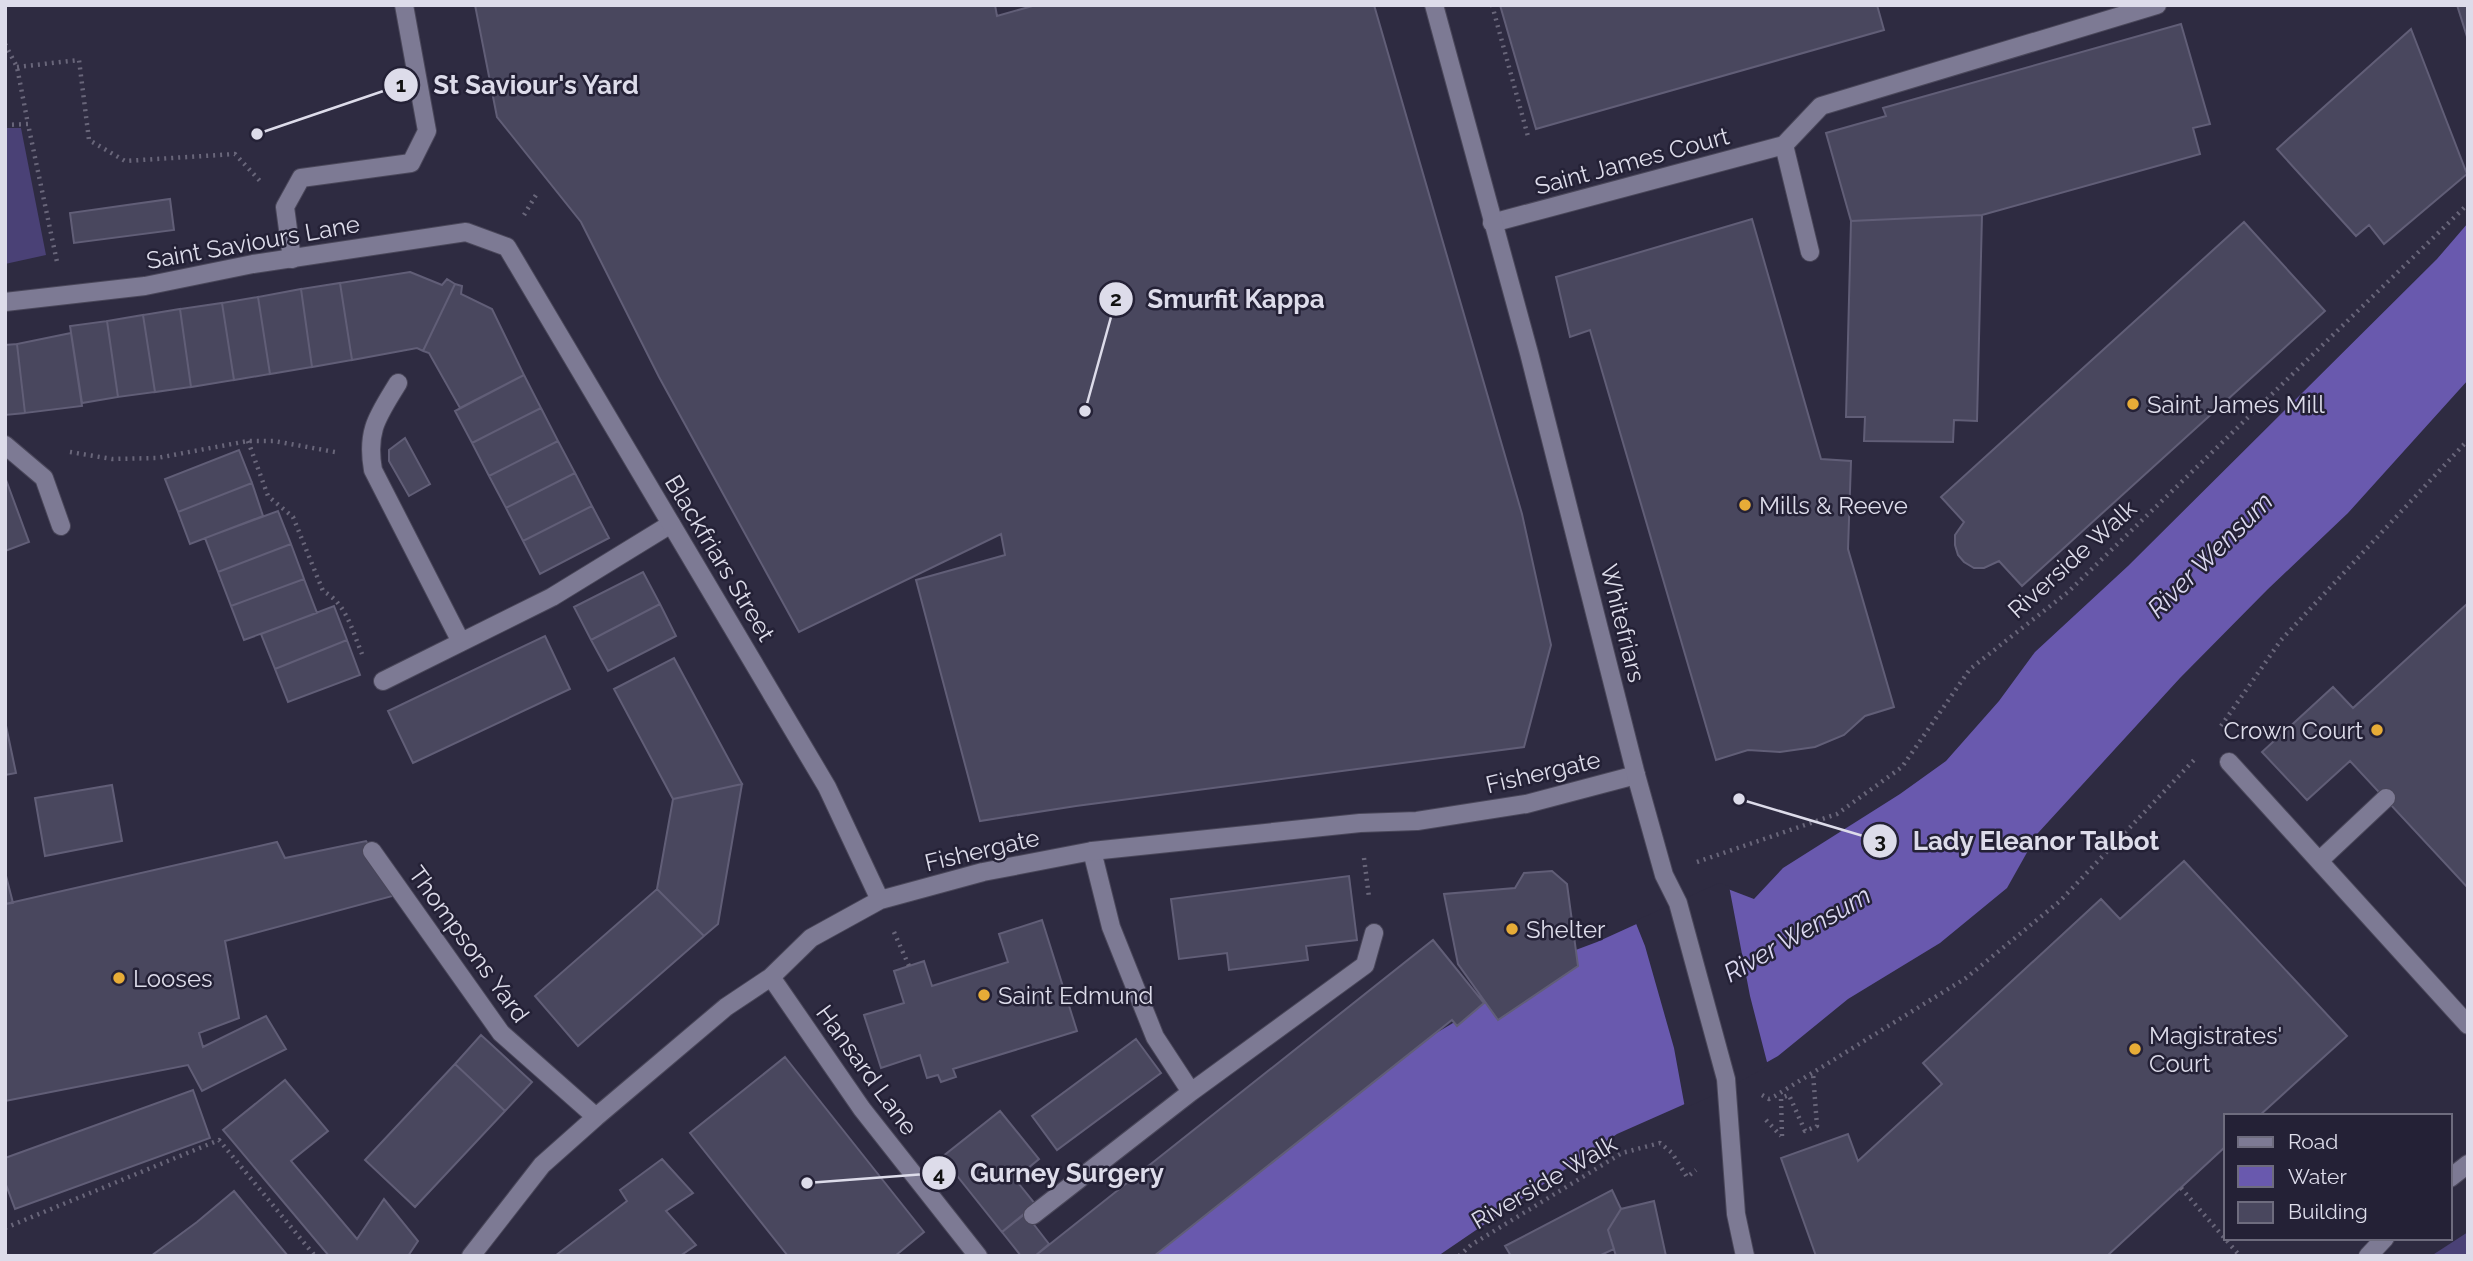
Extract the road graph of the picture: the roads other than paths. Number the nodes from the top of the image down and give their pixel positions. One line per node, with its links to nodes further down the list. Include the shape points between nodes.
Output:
1 (404, 5): 8 (street, via 427,131 411,163 301,178 285,207)
2 (1434, 5): 5 (street, Whitefriars)
3 (2157, 5): 4 (street, via 1822,106)
4 (1784, 145): 5 (street, Saint James Court); 7 (street)
5 (1492, 223): 17 (street, Whitefriars)
6 (507, 247): 8 (street, Saint Saviours Lane, via 466,232); 12 (street, Blackfriars Street)
7 (1810, 252)
8 (292, 259): 9 (street, Saint Saviours Lane, via 145,286)
9 (5, 302)
10 (398, 383): 14 (street, via 375,422 369,449 373,470)
11 (5, 445): 13 (street, via 44,478)
12 (671, 524): 14 (street, via 552,597); 22 (street, Blackfriars Street, via 827,787)
13 (61, 526)
14 (461, 642): 15 (street)
15 (383, 681)
16 (2229, 762): 21 (street)
17 (1636, 775): 20 (street, Fishergate, via 1526,804 1417,821); 32 (street, Whitefriars, via 1664,875 1678,903 1726,1079 1736,1214)
18 (2386, 798): 21 (street)
19 (372, 851): 27 (street, Thompsons Yard, via 501,1033)
20 (1092, 851): 22 (street, Fishergate, via 983,872); 26 (street, via 1111,927 1155,1037)
21 (2319, 861): 25 (street)
22 (880, 900): 24 (street, Fishergate, via 811,938)
23 (1374, 933): 26 (street, via 1365,965)
24 (771, 977): 27 (street, Fishergate, via 726,1007); 31 (street, Hansard Lane, via 862,1109)
25 (2468, 1025)
26 (1191, 1092): 28 (street)
27 (596, 1116): 30 (street, Fishergate, via 542,1165)
28 (1033, 1215)
29 (2383, 1240): 33 (street)
30 (471, 1256)
31 (978, 1256)
32 (1745, 1256)
33 (2368, 1256)

